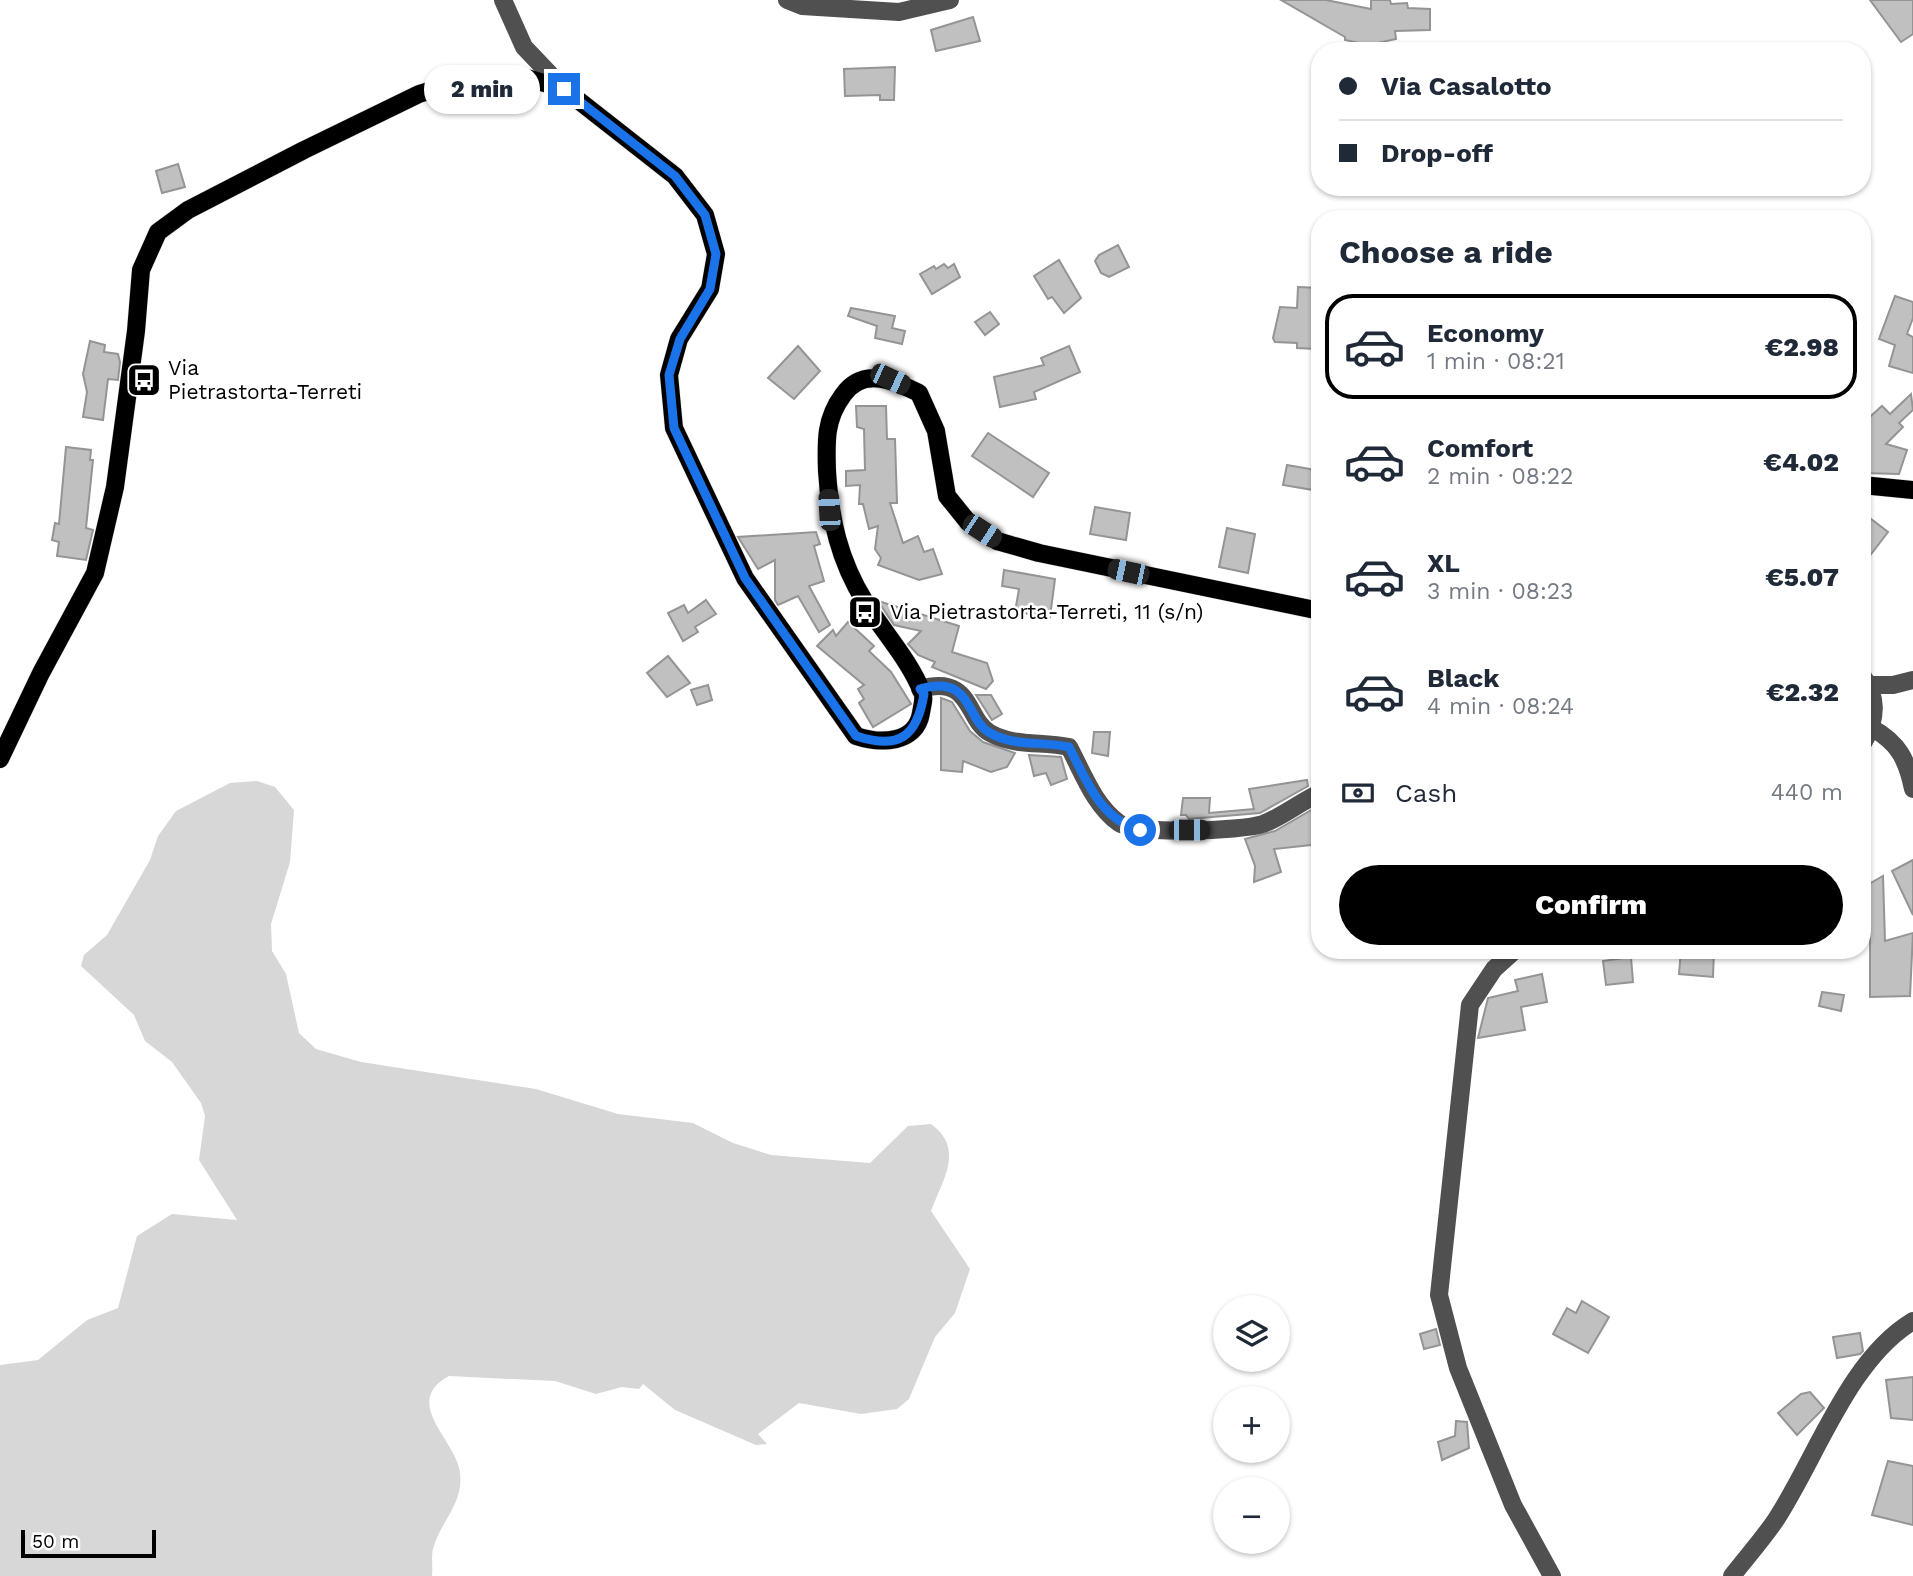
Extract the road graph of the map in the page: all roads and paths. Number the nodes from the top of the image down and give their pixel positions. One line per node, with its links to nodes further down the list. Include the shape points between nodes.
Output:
1 (503, 0): 4 (street, via 524,47)
2 (786, 0): 3 (street, via 802,6 900,12)
3 (950, 0)
4 (564, 89): 10 (main road, via 675,176 705,215 716,254 710,289 680,339 669,375 674,428 745,578 856,736 876,743 902,738 919,721 924,694); 13 (main road, via 524,77 480,75 419,94 200,204 158,232 141,271 115,487 95,573)
5 (1871, 485): 6 (main road)
6 (1912, 486)
7 (1311, 609): 10 (main road, via 997,541 968,522 947,496 936,431 919,393 890,379 865,377 845,392 829,416 829,510 845,565)
8 (1913, 680): 9 (street, via 1893,685)
9 (1871, 681)
10 (920, 689): 15 (street, via 935,685 963,694 987,731 1015,744 1069,747 1099,804 1121,825 1140,830 1239,830 1263,824)
11 (1871, 701): 12 (street)
12 (1872, 728): 14 (street, via 1891,738 1902,753)
13 (0, 759)
14 (1913, 789)
15 (1311, 798)
16 (1505, 959): 18 (street, via 1470,1005 1439,1295 1458,1368 1513,1505)
17 (1913, 1321): 19 (street, via 1880,1346 1774,1522)
18 (1552, 1576)
19 (1732, 1576)

